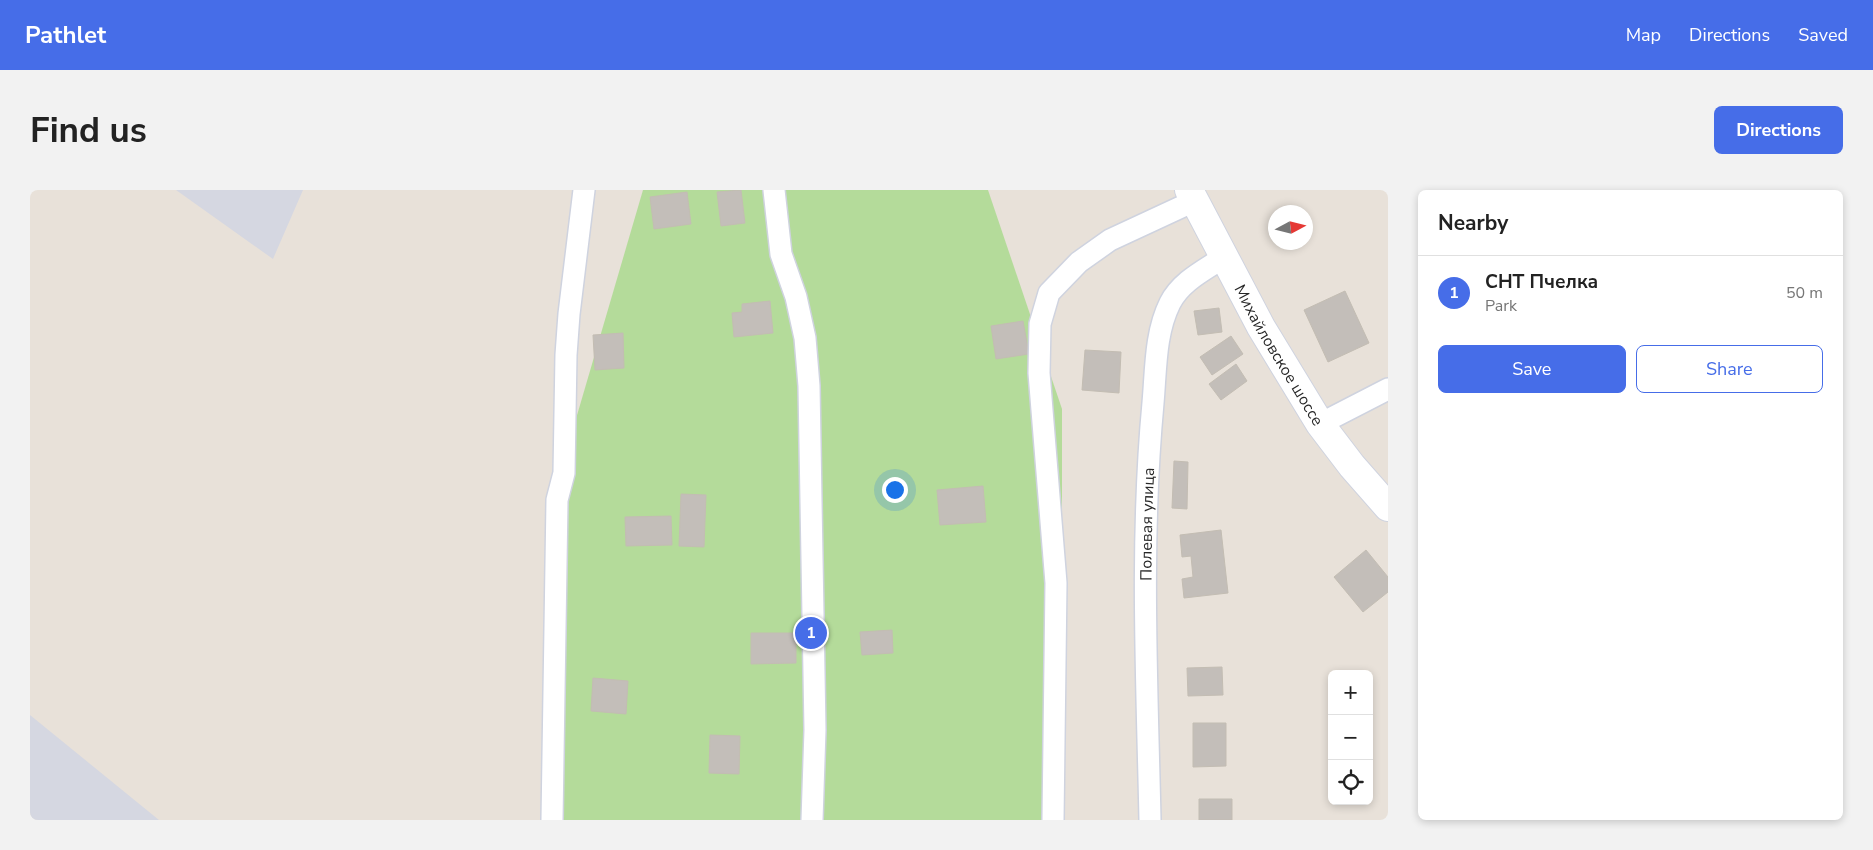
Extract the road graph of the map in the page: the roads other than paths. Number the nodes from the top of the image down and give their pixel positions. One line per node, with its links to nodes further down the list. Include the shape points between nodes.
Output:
1 (584, 190): 8 (street, via 568,330 564,473 557,500)
2 (774, 190): 9 (street, via 781,254 796,297 805,338 809,386 815,730)
3 (1191, 196): 4 (main road, Михайловское шоссе); 10 (street, via 1110,240 1078,262 1049,293 1040,324 1039,373 1056,582)
4 (1224, 257): 6 (main road, Михайловское шоссе, via 1261,327); 11 (street, Полевая улица, via 1185,283 1171,302 1160,330 1150,428 1144,574)
5 (1388, 389): 6 (street)
6 (1320, 424): 7 (main road, Михайловское шоссе)
7 (1388, 506)
8 (552, 820)
9 (812, 820)
10 (1052, 820)
11 (1150, 820)

